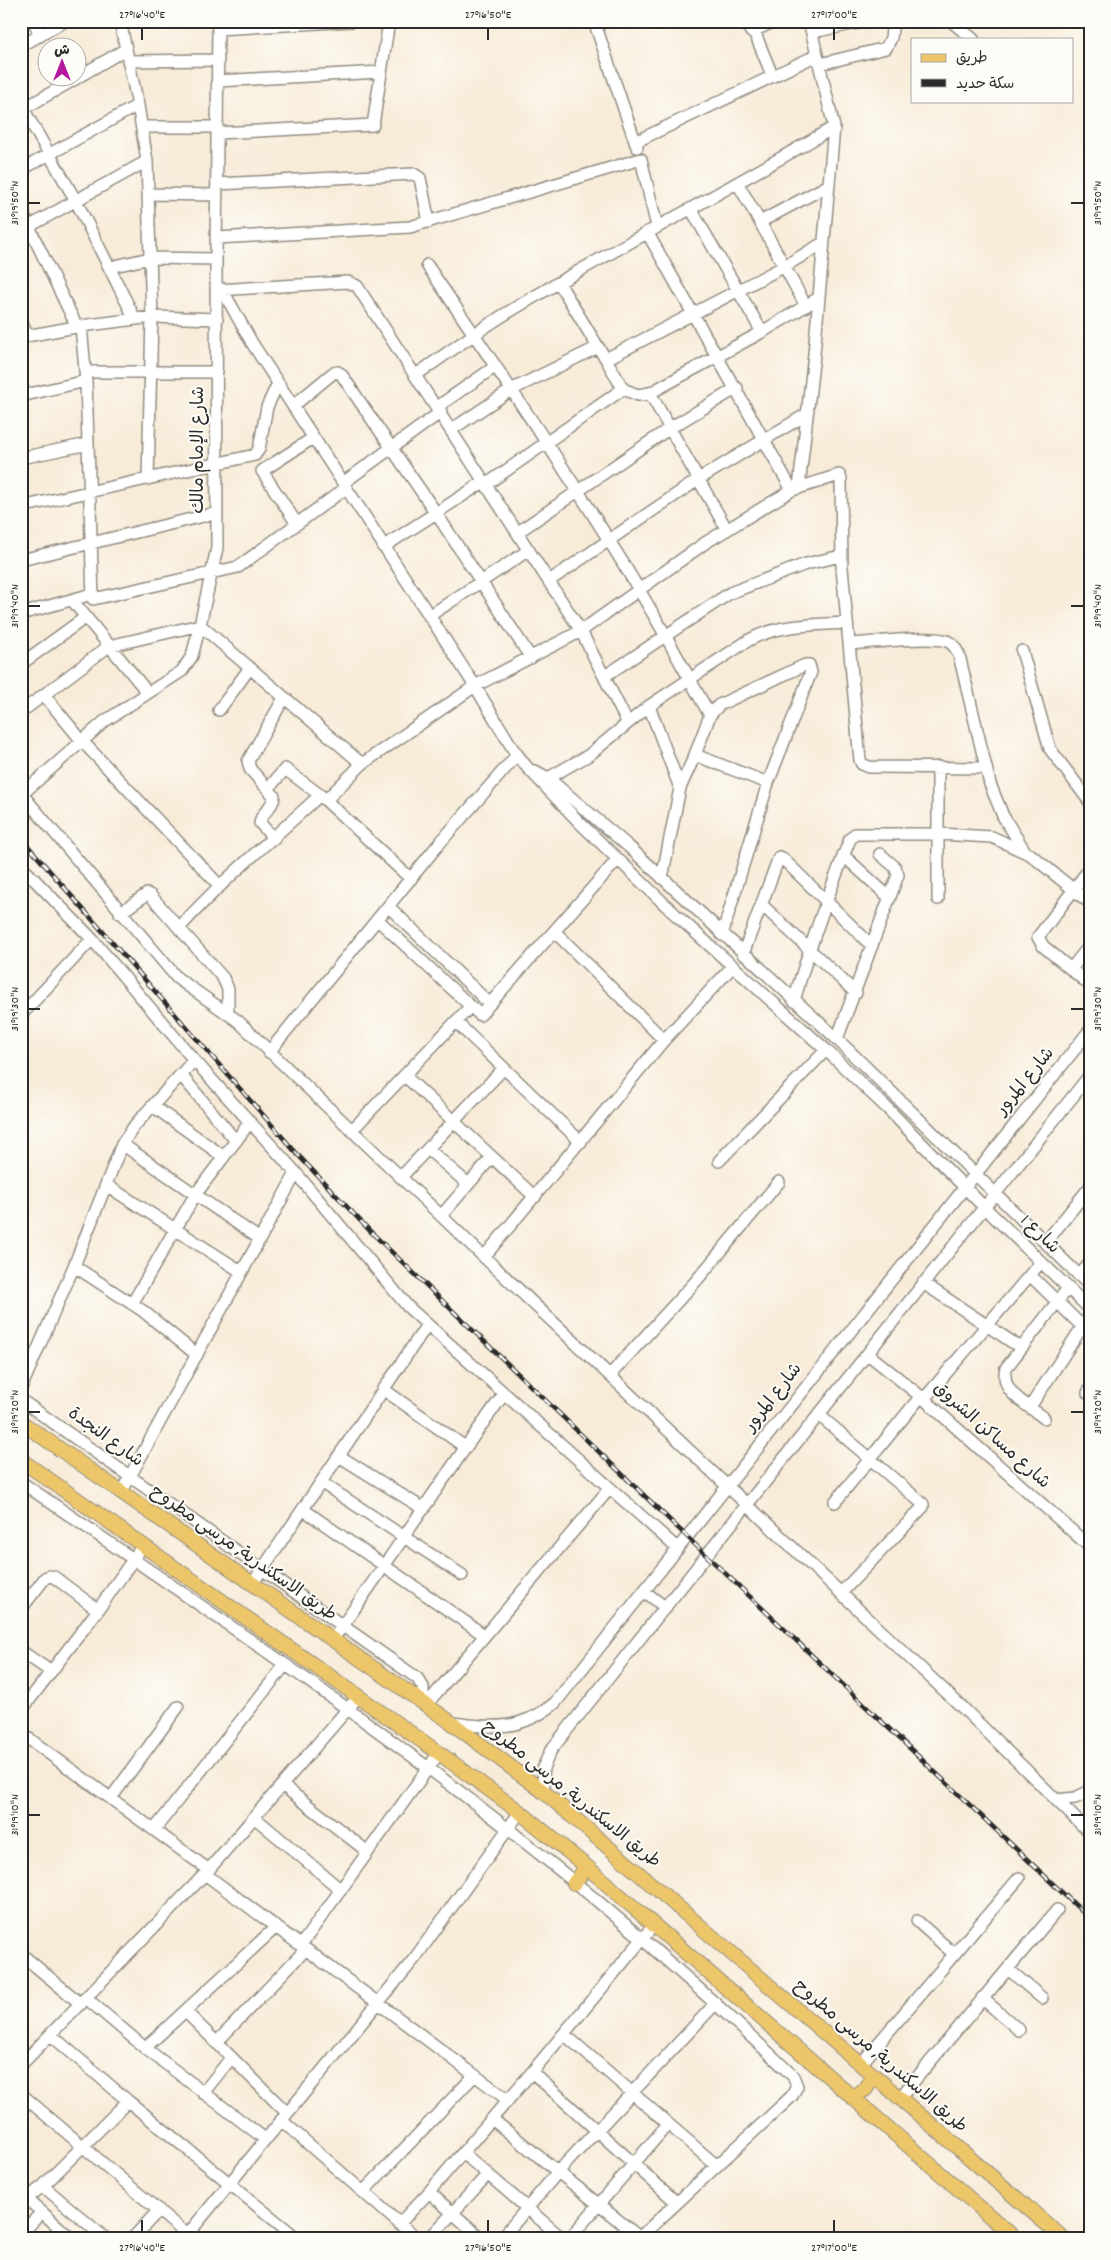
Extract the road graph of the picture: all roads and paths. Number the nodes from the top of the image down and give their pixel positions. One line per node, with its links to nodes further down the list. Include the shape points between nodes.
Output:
1 (34, 21): 15 (street)
2 (65, 21): 15 (street)
3 (120, 21): 18 (street)
4 (352, 21): 12 (street)
5 (390, 21): 22 (street)
6 (594, 21): 31 (street)
7 (746, 21): 14 (street, via 750,32)
8 (775, 21): 14 (street)
9 (868, 21): 13 (street)
10 (893, 21): 19 (street, via 886,48)
11 (951, 21): 16 (street)
12 (218, 25): 20 (street, شارع الإمام مالك)
13 (811, 27): 19 (street)
14 (754, 31): 23 (street)
15 (40, 36): 17 (street)
16 (972, 38)
17 (21, 46)
18 (127, 55): 20 (street); 21 (street); 26 (street)
19 (818, 59): 23 (street); 29 (street)
20 (218, 60): 24 (street, شارع الإمام مالك)
21 (88, 72)
22 (381, 72): 24 (street); 30 (street, via 373,125)
23 (772, 75): 31 (street)
24 (218, 81): 30 (street, شارع الإمام مالك)
25 (57, 88): 27 (street)
26 (138, 105): 28 (street); 32 (street)
27 (22, 107): 32 (street)
28 (142, 127): 30 (street); 34 (street)
29 (834, 127): 36 (street); 37 (street)
30 (217, 130): 38 (street, شارع الإمام مالك)
31 (635, 142): 33 (street)
32 (50, 155): 35 (street); 40 (street)
33 (641, 159): 43 (street); 46 (street)
34 (147, 161): 39 (street); 40 (street)
35 (21, 170)
36 (738, 184): 41 (street); 44 (street)
37 (829, 185): 44 (street); 48 (street)
38 (217, 190): 39 (street); 43 (street, via 414,174 420,178); 47 (street, شارع الإمام مالك)
39 (148, 194): 49 (street)
40 (76, 201): 45 (street); 52 (street)
41 (691, 209): 46 (street); 56 (street)
42 (21, 210): 45 (street)
43 (429, 222): 47 (street, via 403,228)
44 (760, 222): 53 (street)
45 (30, 226): 64 (street)
46 (652, 230): 54 (street); 59 (street)
47 (216, 238): 50 (street, شارع الإمام مالك)
48 (823, 243): 53 (street); 57 (street)
49 (150, 258): 50 (street); 52 (street); 60 (street)
50 (216, 260): 55 (street, شارع الإمام مالك)
51 (427, 265): 66 (street)
52 (110, 266): 62 (street)
53 (785, 266): 56 (street); 58 (street)
54 (559, 283): 66 (street); 68 (street)
55 (219, 290): 61 (street, شارع الإمام مالك); 74 (street, via 354,283); 76 (street, شارع 1)
56 (738, 290): 59 (street); 65 (street)
57 (817, 299): 58 (street); 84 (street)
58 (806, 306): 65 (street)
59 (694, 312): 69 (street); 70 (street)
60 (152, 317): 61 (street); 62 (street); 72 (street)
61 (217, 318): 73 (street, شارع الإمام مالك)
62 (135, 319): 64 (street)
63 (21, 320): 67 (street)
64 (79, 326): 67 (street); 75 (street)
65 (762, 332): 69 (street)
66 (475, 334): 71 (street); 74 (street)
67 (24, 337)
68 (598, 347): 70 (street); 79 (street)
69 (719, 356): 77 (street); 80 (street)
70 (606, 359): 78 (street)
71 (496, 366): 79 (street); 83 (street)
72 (151, 372): 73 (street); 75 (street); 94 (street)
73 (217, 372): 93 (street, شارع الإمام مالك)
74 (416, 375): 83 (street)
75 (86, 377): 81 (street); 90 (street)
76 (278, 383): 82 (street, شارع 1); 93 (street, via 266,407 258,453)
77 (736, 388): 85 (street); 88 (street)
78 (623, 389): 80 (street, via 638,394); 89 (street)
79 (511, 390): 86 (street); 89 (street)
80 (650, 393): 85 (street)
81 (21, 396)
82 (293, 406): 87 (street, شارع 1); 91 (street, via 339,372)
83 (439, 410): 86 (street); 91 (street)
84 (807, 414): 88 (street); 98 (street)
85 (670, 428): 95 (street); 100 (street)
86 (452, 430): 96 (street)
87 (313, 438): 97 (street, شارع 1); 104 (street, via 262,471)
88 (765, 440): 95 (street); 98 (street)
89 (546, 442): 96 (street); 100 (street)
90 (88, 444): 92 (street); 99 (street)
91 (392, 447): 97 (street); 103 (street)
92 (21, 458)
93 (217, 465): 94 (street); 102 (street, شارع الإمام مالك)
94 (148, 479): 99 (street)
95 (699, 479): 105 (street); 107 (street)
96 (486, 483): 103 (street); 106 (street)
97 (344, 486): 104 (street); 109 (street, شارع 1)
98 (796, 488): 105 (street); 111 (street, via 841,476)
99 (89, 491): 101 (street); 108 (street)
100 (577, 491): 106 (street); 107 (street)
101 (21, 507)
102 (216, 513): 108 (street); 113 (street, شارع الإمام مالك, via 217,548)
103 (436, 513): 109 (street); 114 (street)
104 (297, 524): 113 (street, via 242,565)
105 (727, 530): 116 (street)
106 (518, 532): 110 (street)
107 (609, 541): 115 (street); 116 (street)
108 (90, 543): 112 (street); 117 (street)
109 (383, 547): 120 (street, شارع 1)
110 (529, 550): 114 (street); 115 (street)
111 (841, 556): 122 (street); 125 (street, via 806,564 730,593)
112 (21, 560)
113 (213, 571): 117 (street, via 95,600); 123 (street, شارع الإمام مالك)
114 (481, 581): 120 (street); 129 (street)
115 (549, 581): 124 (street)
116 (639, 590): 124 (street); 125 (street)
117 (92, 594): 118 (street)
118 (72, 600): 119 (street); 121 (street)
119 (21, 614)
120 (429, 616): 134 (street, شارع 1)
121 (86, 617): 127 (street); 130 (street)
122 (847, 623): 126 (street); 133 (street, via 784,627 765,632)
123 (200, 625): 127 (street); 131 (street); 135 (street, شارع الإمام مالك, via 188,664 175,677)
124 (581, 631): 129 (street); 132 (street)
125 (666, 636): 132 (street); 133 (street)
126 (849, 644): 148 (street, via 862,764 869,767); 149 (street, via 934,639 949,642 955,647 960,656)
127 (109, 646): 135 (street); 136 (street)
128 (1022, 651): 156 (street, via 1050,750)
129 (531, 658): 134 (street)
130 (21, 664)
131 (249, 669): 137 (street); 139 (street)
132 (606, 676): 142 (street)
133 (689, 679): 138 (street); 141 (street)
134 (475, 686): 144 (street, شارع 1); 146 (street)
135 (148, 694): 143 (street, شارع الإمام مالك, via 117,713)
136 (44, 695): 140 (street); 143 (street)
137 (284, 698): 146 (street); 153 (street, via 248,761 250,769)
138 (649, 706): 142 (street); 152 (street)
139 (218, 710)
140 (21, 712)
141 (710, 715): 145 (street); 151 (street, via 724,702 809,665 811,672)
142 (627, 722): 150 (street, via 589,755)
143 (82, 741): 154 (street, شارع الإمام مالك); 167 (street)
144 (517, 755): 147 (street, شارع 1); 166 (street)
145 (695, 755): 151 (street); 152 (street)
146 (362, 764): 155 (street)
147 (526, 766): 150 (street, شارع 1); 162 (street, شارع 1)
148 (938, 768): 149 (street); 157 (street)
149 (986, 768): 159 (street, via 998,806)
150 (548, 778): 165 (street, شارع 1)
151 (768, 783): 179 (street)
152 (680, 788): 165 (street)
153 (268, 789): 155 (street, via 285,769); 158 (street, via 274,800 260,823)
154 (22, 794): 175 (street)
155 (323, 798): 158 (street); 166 (street)
156 (1090, 802)
157 (939, 834): 159 (street, via 992,837); 161 (street, via 855,834); 170 (street)
158 (274, 839): 167 (street)
159 (1024, 850): 168 (street)
160 (880, 854): 169 (street, via 898,871)
161 (843, 855): 169 (street); 171 (street)
162 (618, 859): 178 (street); 185 (street, شارع 1)
163 (21, 866): 180 (street)
164 (1090, 868): 168 (street)
165 (662, 878): 179 (street, شارع 1)
166 (410, 879): 174 (street)
167 (219, 885): 177 (street)
168 (1073, 889): 172 (street); 186 (street, via 1038,937 1043,946)
169 (890, 898): 182 (street)
170 (938, 899)
171 (825, 902): 173 (street, via 779,857); 182 (street); 183 (street)
172 (1090, 903)
173 (762, 905): 183 (street); 184 (street)
174 (389, 907): 176 (street); 190 (street)
175 (120, 913): 177 (street, via 147,894); 192 (street, via 177,978)
176 (378, 920): 191 (street); 199 (street)
177 (180, 927): 192 (street, via 226,983)
178 (554, 931): 190 (street); 197 (street)
179 (722, 935): 184 (street, شارع 1)
180 (92, 939): 193 (street); 200 (street)
181 (1090, 945): 186 (street)
182 (872, 946): 188 (street)
183 (809, 947): 188 (street); 189 (street)
184 (743, 954): 189 (street, شارع 1)
185 (733, 966): 197 (street); 198 (street, شارع 1)
186 (1071, 969): 187 (street)
187 (1090, 985)
188 (856, 993): 196 (street)
189 (794, 1001): 196 (street, شارع 1)
190 (490, 1004): 191 (street, via 480,1016)
191 (469, 1008): 194 (street)
192 (228, 1012): 199 (street)
193 (21, 1015)
194 (456, 1022): 201 (street); 204 (street)
195 (1090, 1030): 217 (street, شارع المرور)
196 (837, 1039): 217 (street, شارع 1)
197 (664, 1040): 210 (street)
198 (826, 1050): 215 (street); 222 (street, شارع 1)
199 (269, 1052): 208 (street)
200 (194, 1060): 202 (street); 207 (street)
201 (504, 1068): 206 (street); 210 (street)
202 (181, 1075): 205 (street); 209 (street)
203 (1090, 1075): 224 (street)
204 (405, 1076): 206 (street); 208 (street)
205 (153, 1106): 211 (street); 213 (street)
206 (454, 1121): 212 (street); 214 (street)
207 (250, 1122): 209 (street); 216 (street)
208 (352, 1130): 218 (street)
209 (236, 1140): 213 (street)
210 (581, 1142): 226 (street)
211 (122, 1144): 221 (street); 225 (street)
212 (428, 1149): 218 (street); 220 (street)
213 (224, 1157): 225 (street)
214 (492, 1157): 220 (street); 226 (street)
215 (719, 1161)
216 (296, 1173): 230 (street); 246 (street, via 408,1307)
217 (975, 1173): 222 (street, شارع المرور); 224 (street, شارع 1)
218 (401, 1177): 228 (street)
219 (779, 1182): 252 (street, via 696,1281)
220 (468, 1184): 228 (street)
221 (106, 1185): 229 (street); 235 (street)
222 (964, 1186): 227 (street, شارع 1); 269 (street, شارع المرور)
223 (1090, 1187): 231 (street)
224 (994, 1193): 227 (street); 231 (street, شارع 1)
225 (195, 1194): 229 (street); 230 (street)
226 (535, 1197): 232 (street)
227 (984, 1207): 233 (street, شارع 1); 239 (street)
228 (441, 1216): 232 (street)
229 (174, 1229): 236 (street); 243 (street)
230 (260, 1240): 236 (street)
231 (1045, 1243): 238 (street, شارع 1)
232 (484, 1258): 252 (street)
233 (1041, 1262): 237 (street); 241 (street, شارع 1)
234 (1090, 1263): 238 (street)
235 (74, 1266): 243 (street); 253 (street)
236 (242, 1272): 251 (street)
237 (1030, 1276): 242 (street); 247 (street)
238 (1079, 1276): 240 (street, شارع 1)
239 (924, 1283): 247 (street); 250 (street)
240 (1090, 1286)
241 (1068, 1288): 242 (street); 244 (street, شارع 1)
242 (1057, 1302): 248 (street); 249 (street)
243 (132, 1304): 251 (street)
244 (1090, 1309)
245 (1090, 1315): 248 (street)
246 (427, 1325): 254 (street); 255 (street)
247 (986, 1326): 249 (street); 256 (street)
248 (1086, 1330): 258 (street)
249 (1020, 1348): 258 (street, via 1006,1368 1004,1380 1009,1390)
250 (868, 1354): 256 (street, شارع مساكن الشروق); 259 (street)
251 (197, 1355): 266 (street)
252 (610, 1375): 269 (street)
253 (21, 1388)
254 (383, 1389): 262 (street); 263 (street)
255 (504, 1394): 262 (street); 270 (street)
256 (922, 1398): 264 (street); 278 (street, شارع مساكن الشروق)
257 (21, 1400): 266 (street, شارع النجدة)
258 (1030, 1407): 260 (street)
259 (819, 1415): 264 (street); 273 (street)
260 (1044, 1418)
261 (21, 1422): 271 (main road, طريق الاسكندرية, مرسى مطروح)
262 (465, 1447): 274 (street)
263 (339, 1456): 268 (street); 274 (street)
264 (870, 1458): 272 (street); 286 (street, via 924,1507)
265 (21, 1460): 277 (main road)
266 (129, 1477): 271 (street); 282 (street, شارع النجدة)
267 (21, 1482): 280 (street)
268 (322, 1482): 275 (street); 276 (street)
269 (727, 1486): 273 (street); 279 (street, شارع المرور)
270 (610, 1488): 279 (street); 291 (street)
271 (121, 1492): 284 (main road, طريق الاسكندرية, مرسى مطروح)
272 (835, 1502)
273 (747, 1505): 286 (street); 287 (street)
274 (424, 1509): 276 (street)
275 (304, 1510): 281 (street); 282 (street)
276 (406, 1537): 281 (street); 283 (street)
277 (143, 1544): 280 (street); 296 (main road)
278 (1090, 1547)
279 (678, 1549): 285 (street, شارع المرور)
280 (133, 1559): 289 (street); 294 (street)
281 (385, 1567): 290 (street); 291 (street)
282 (262, 1570): 284 (street); 290 (street, شارع النجدة)
283 (462, 1575)
284 (253, 1583): 292 (main road, طريق الاسكندرية, مرسى مطروح)
285 (644, 1591): 287 (street); 301 (street, شارع المرور, via 566,1691 543,1713 530,1720 500,1727)
286 (841, 1593): 309 (street)
287 (666, 1608): 307 (street, via 551,1750 543,1768)
288 (21, 1609): 289 (street, via 49,1576)
289 (98, 1610): 295 (street)
290 (342, 1626): 292 (street); 297 (street, شارع النجدة, via 418,1678)
291 (484, 1635): 297 (street)
292 (333, 1639): 297 (main road, طريق الاسكندرية, مرسى مطروح)
293 (21, 1651): 295 (street)
294 (285, 1665): 299 (street); 313 (street)
295 (50, 1671): 300 (street)
296 (358, 1697): 299 (street); 303 (main road)
297 (425, 1703): 301 (main road, طريق الاسكندرية, مرسى مطروح)
298 (178, 1707): 308 (street)
299 (347, 1710): 304 (street); 305 (street)
300 (21, 1711)
301 (452, 1722): 307 (main road, طريق الاسكندرية, مرسى مطروح)
302 (21, 1733): 308 (street)
303 (439, 1753): 304 (street); 310 (main road)
304 (428, 1768): 312 (street); 315 (street)
305 (282, 1785): 311 (street); 315 (street)
306 (1090, 1791): 309 (street, via 1075,1798)
307 (544, 1792): 343 (main road, طريق الاسكندرية, مرسى مطروح)
308 (110, 1798): 313 (street)
309 (1056, 1800): 314 (street)
310 (520, 1812): 312 (street); 316 (main road)
311 (254, 1817): 317 (street); 320 (street)
312 (508, 1829): 319 (street); 333 (street, via 415,1958)
313 (154, 1830): 317 (street)
314 (1090, 1833)
315 (368, 1852): 320 (street)
316 (586, 1867): 319 (main road); 323 (main road)
317 (207, 1872): 324 (street); 332 (street)
318 (1019, 1878): 328 (street)
319 (574, 1883): 325 (street)
320 (340, 1890): 326 (street)
321 (1057, 1910): 329 (street)
322 (917, 1922): 328 (street)
323 (654, 1925): 325 (street); 350 (main road)
324 (276, 1927): 326 (street); 335 (street)
325 (642, 1941): 334 (street); 337 (street)
326 (303, 1947): 333 (street); 339 (street)
327 (21, 1954): 332 (street)
328 (954, 1954): 343 (street)
329 (1008, 1969): 330 (street); 331 (street)
330 (982, 1998): 336 (street); 351 (street)
331 (1042, 1998)
332 (84, 2001): 338 (street); 340 (street)
333 (378, 2003): 345 (street); 354 (street)
334 (716, 2003): 347 (street); 362 (street, via 793,2076 797,2086 792,2096)
335 (184, 2011): 339 (street); 340 (street)
336 (1019, 2030)
337 (564, 2034): 344 (street); 347 (street)
338 (51, 2035): 342 (street); 353 (street)
339 (216, 2043): 341 (street)
340 (145, 2048): 348 (street)
341 (231, 2058): 348 (street); 354 (street)
342 (21, 2065)
343 (860, 2065): 346 (main road, طريق الاسكندرية, مرسى مطروح)
344 (532, 2072): 352 (street); 357 (street)
345 (474, 2076): 352 (street); 367 (street)
346 (872, 2076): 350 (main road, via 866,2089); 351 (main road, طريق الاسكندرية, مرسى مطروح)
347 (631, 2092): 356 (street); 357 (street)
348 (203, 2093): 358 (street)
349 (21, 2094): 359 (street)
350 (852, 2097): 390 (main road)
351 (899, 2099): 391 (main road, طريق الاسكندرية, مرسى مطروح)
352 (508, 2100): 355 (street)
353 (128, 2101): 359 (street); 365 (street)
354 (284, 2117): 358 (street); 367 (street)
355 (492, 2119): 360 (street); 363 (street)
356 (668, 2124): 361 (street); 362 (street)
357 (597, 2130): 361 (street); 363 (street)
358 (265, 2139): 365 (street)
359 (83, 2146): 366 (street); 373 (street)
360 (463, 2153): 364 (street); 368 (street)
361 (634, 2164): 370 (street); 371 (street)
362 (717, 2166): 370 (street)
363 (558, 2172): 371 (street); 372 (street)
364 (488, 2174): 372 (street); 375 (street)
365 (230, 2182): 378 (street); 383 (street)
366 (43, 2186): 369 (street); 381 (street)
367 (363, 2192): 376 (street)
368 (430, 2192): 375 (street); 376 (street)
369 (24, 2200): 374 (street)
370 (676, 2202): 379 (street)
371 (599, 2205): 379 (street); 389 (street)
372 (527, 2208): 387 (street); 388 (street)
373 (159, 2210): 378 (street); 382 (street)
374 (42, 2212): 377 (street); 380 (street)
375 (453, 2213): 385 (street); 386 (street)
376 (399, 2224): 384 (street)
377 (21, 2234)
378 (188, 2237)
379 (638, 2238)
380 (72, 2239)
381 (106, 2239)
382 (132, 2239)
383 (298, 2239)
384 (417, 2239)
385 (429, 2239)
386 (482, 2239)
387 (501, 2239)
388 (563, 2239)
389 (569, 2239)
390 (1016, 2239)
391 (1064, 2239)

